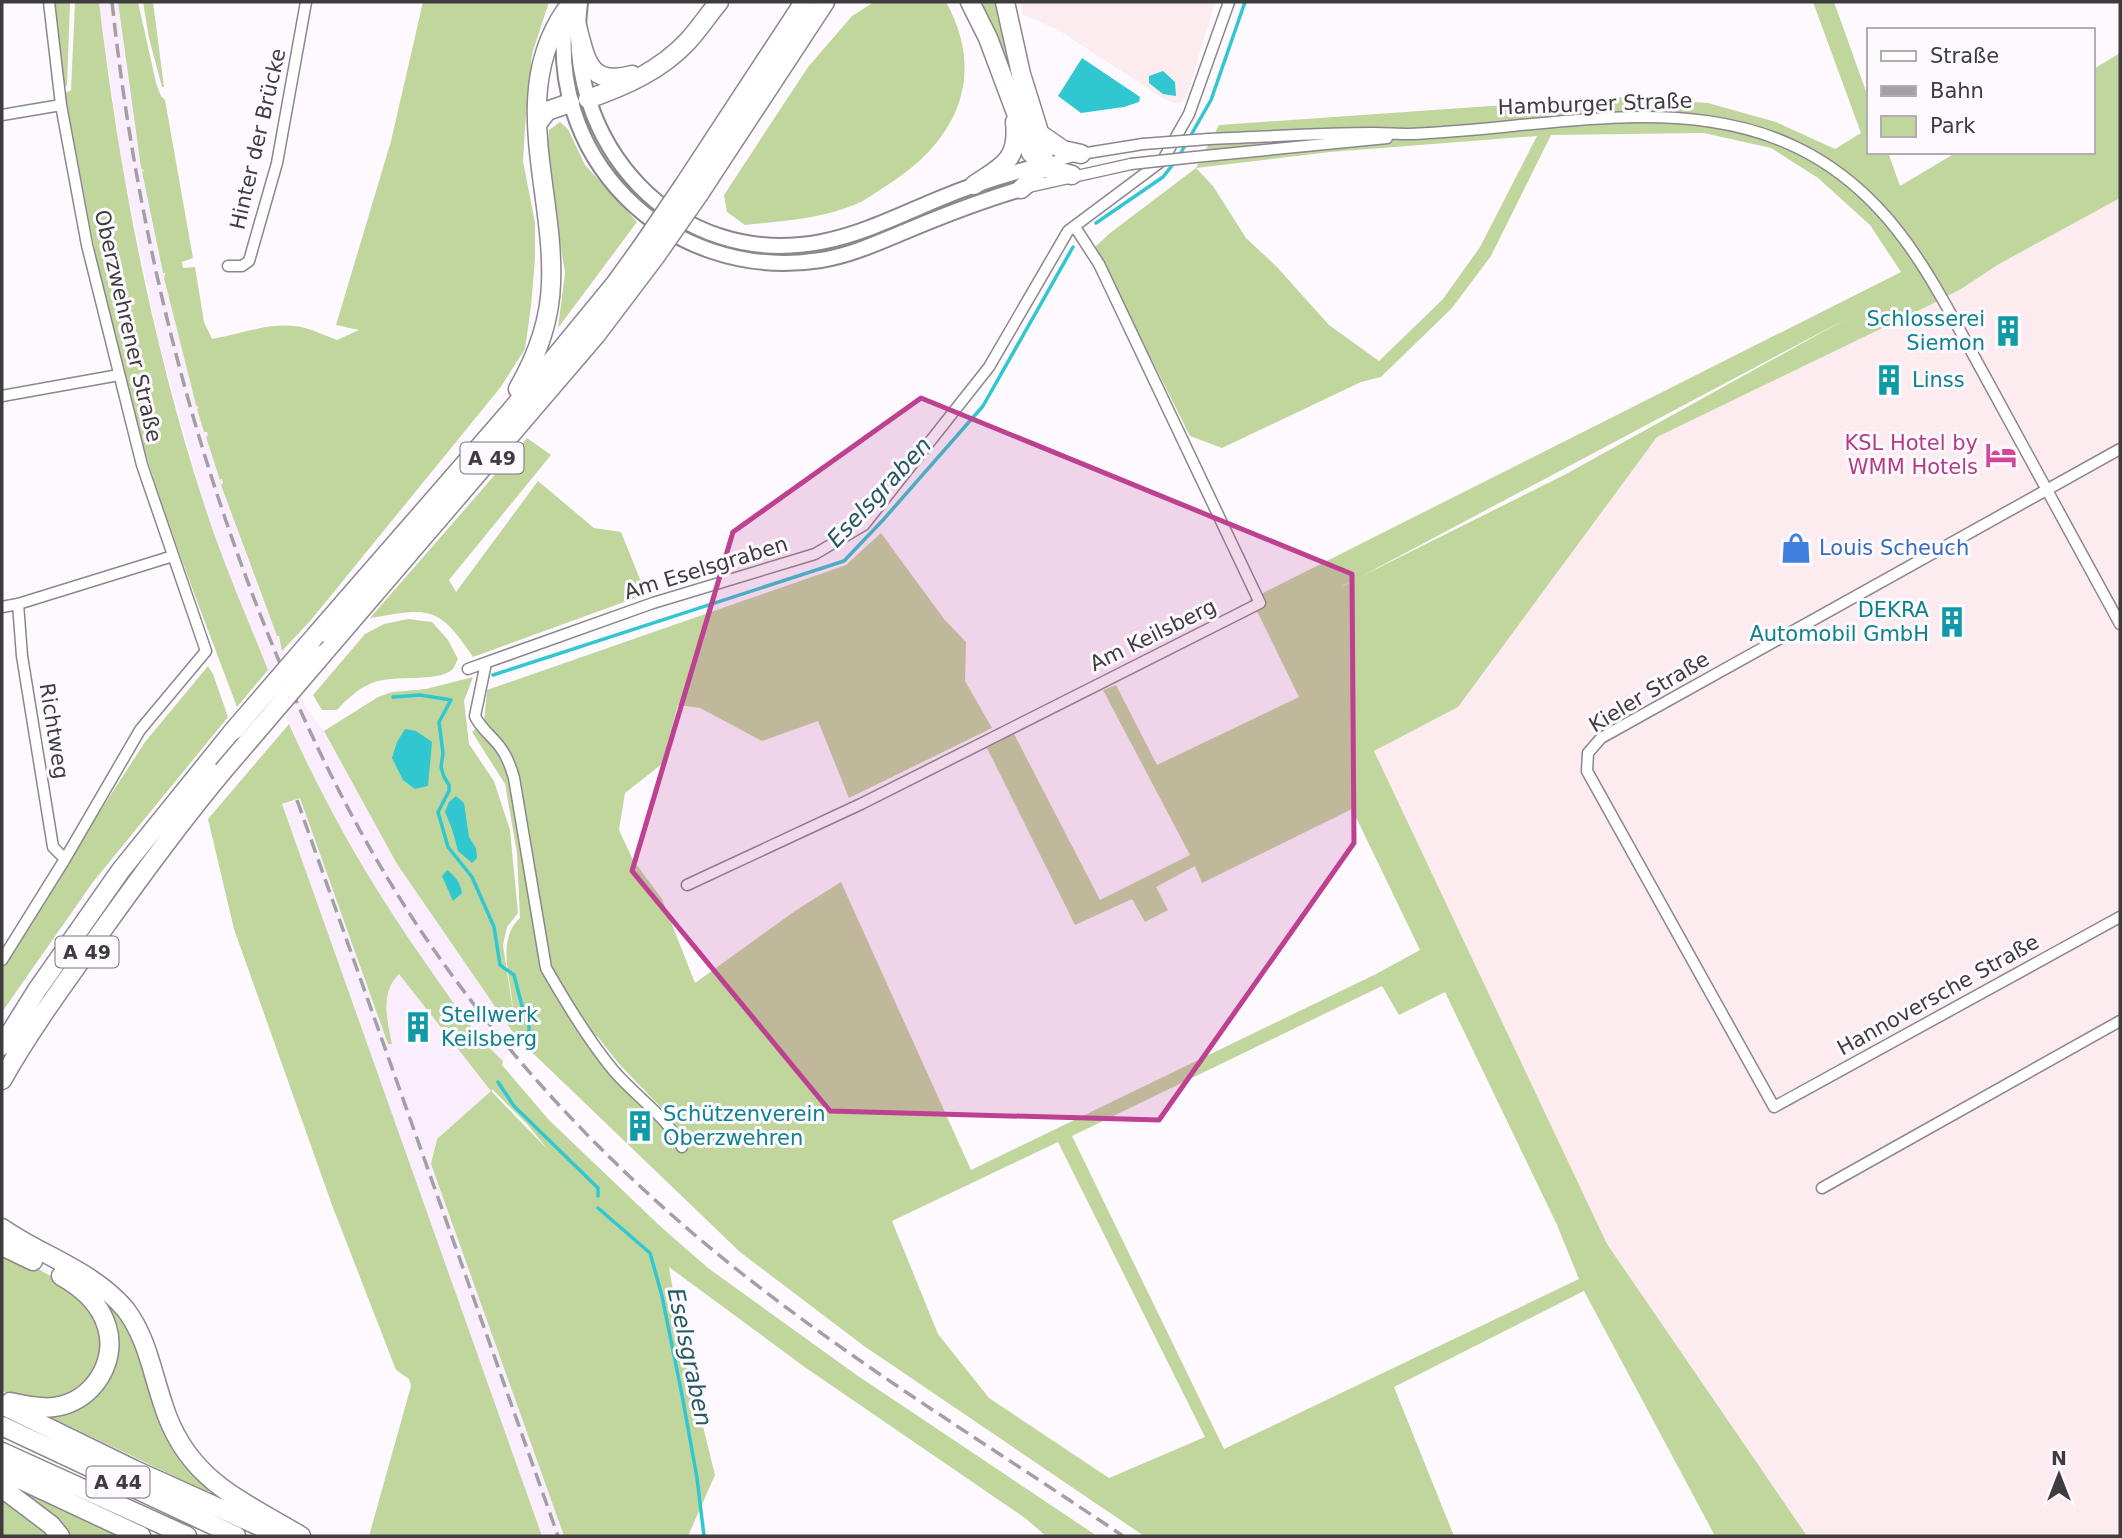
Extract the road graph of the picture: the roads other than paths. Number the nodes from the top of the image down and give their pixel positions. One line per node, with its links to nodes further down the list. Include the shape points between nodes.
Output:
1 (49, 2): 16 (street, Oberzwehrener Straße)
2 (306, 2): 30 (street, Hinter der Brücke, via 282,141 250,261 242,267)
3 (719, 2): 13 (highway, via 689,40)
4 (804, 2): 27 (highway, A 49)
5 (825, 2): 11 (highway, A 49)
6 (834, 2): 11 (highway)
7 (970, 2): 17 (highway)
8 (1005, 2): 20 (highway)
9 (1229, 2): 28 (street, Am Eselsgraben, via 1189,114 1163,160)
10 (571, 5): 12 (main road); 15 (main road, via 562,43); 19 (highway, via 551,33 545,53)
11 (812, 22): 27 (highway, A 49)
12 (577, 26): 13 (highway, via 587,63 600,75 619,78); 14 (main road)
13 (656, 68): 14 (highway)
14 (588, 99): 15 (main road); 25 (main road, via 611,152 638,186 690,223 739,241 790,246 838,239)
15 (570, 103): 19 (highway, via 547,111); 26 (main road, via 596,163 635,206 682,239 743,259 788,263 841,255)
16 (61, 105): 18 (street); 31 (street, Oberzwehrener Straße, via 87,246)
17 (1014, 108): 23 (highway, via 1031,153); 25 (highway, via 1012,154)
18 (2, 115)
19 (537, 124): 33 (highway, via 551,265 548,312 533,362)
20 (1040, 134): 22 (highway, via 1063,150); 23 (highway)
21 (1409, 134): 22 (street, Hamburger Straße, bridge, via 1209,139); 24 (street, bridge, via 1131,164); 35 (street, Hamburger Straße, via 1640,117 1687,118 1731,124 1801,148 1857,187 1901,235 1945,304)
22 (1081, 154): 23 (street, Hamburger Straße)
23 (1042, 165): 24 (highway); 25 (main road); 26 (highway)
24 (1072, 175): 26 (street)
25 (974, 185)
26 (1021, 189)
27 (692, 190): 29 (highway, A 49, bridge)
28 (1075, 227): 40 (street, Am Eselsgraben, via 1063,239 989,367 864,525 816,554 653,603); 43 (street, Am Keilsberg, via 1099,264 1260,603 861,804)
29 (648, 252): 33 (highway, A 49, via 615,284); 50 (highway, A 49, bridge, via 564,373 194,805 41,1016)
30 (228, 266)
31 (119, 374): 32 (street); 36 (street, Oberzwehrener Straße, via 142,465)
32 (2, 396)
33 (491, 433): 46 (highway, A 49, bridge, via 214,755 121,870)
34 (2120, 449): 35 (street, Kieler Straße)
35 (2047, 490): 39 (street, Hamburger Straße); 51 (street, Kieler Straße, via 1601,738 1588,753 1587,771)
36 (173, 556): 37 (street); 42 (street, Oberzwehrener Straße, via 206,651 140,730)
37 (18, 604): 38 (street); 42 (street, Richtweg, via 53,847)
38 (2, 607)
39 (2120, 624)
40 (486, 663): 41 (street, Am Eselsgraben); 52 (street, via 475,716 511,766 546,968 615,1072 673,1129)
41 (468, 669)
42 (65, 859): 45 (street)
43 (687, 885)
44 (2120, 917): 51 (street, Hannoversche Straße)
45 (2, 960)
46 (37, 990): 48 (highway); 49 (highway, A 49)
47 (2120, 1021): 53 (street)
48 (2, 1031)
49 (2, 1046)
50 (2, 1080)
51 (1774, 1107)
52 (682, 1147)
53 (1822, 1188)
54 (2, 1228): 67 (highway, via 97,1284 123,1307 142,1337 163,1406 187,1456 217,1485)
55 (2, 1246): 56 (highway, via 89,1295 108,1328 109,1346 100,1379 73,1401 54,1407)
56 (2, 1399)
57 (2, 1405): 66 (highway)
58 (2, 1426): 65 (highway, A 44)
59 (2, 1452): 64 (highway, A 44)
60 (2, 1471): 63 (highway)
61 (2, 1488): 62 (highway)
62 (60, 1536)
63 (141, 1536)
64 (187, 1536)
65 (236, 1536)
66 (281, 1536)
67 (301, 1536)

